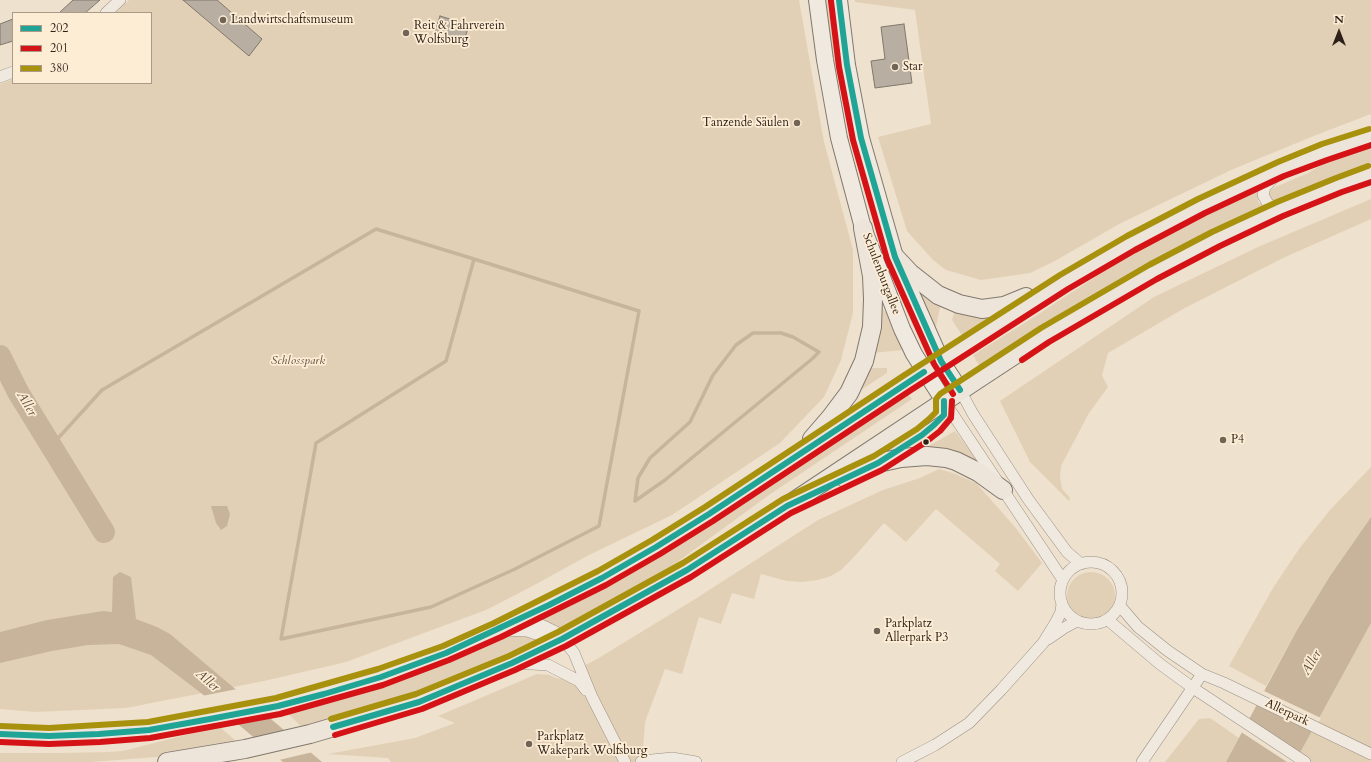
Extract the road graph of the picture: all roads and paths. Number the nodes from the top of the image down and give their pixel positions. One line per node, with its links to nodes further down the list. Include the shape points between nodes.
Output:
1 (120, 0): 4 (street)
2 (817, 0): 8 (street, Schulenburgallee)
3 (839, 0): 9 (street, Schulenburgallee)
4 (107, 12)
5 (12, 72): 6 (street)
6 (0, 77)
7 (1371, 137): 10 (main road)
8 (839, 138): 9 (street); 13 (street, Schulenburgallee)
9 (861, 138): 14 (street, Schulenburgallee)
10 (1282, 169): 12 (street, via 1265,187 1263,195 1268,204); 15 (main road, via 1201,206)
11 (1371, 174): 12 (main road)
12 (1280, 209): 18 (main road, via 1153,272 1045,335)
13 (863, 228): 17 (street, Schulenburgallee, via 902,329); 20 (main road, via 872,276 873,299 872,327 864,361 849,393)
14 (894, 257): 15 (main road, via 938,295 959,304 982,309 1004,306); 16 (street, Schulenburgallee)
15 (1064, 282): 16 (main road)
16 (941, 361): 17 (main road); 18 (street, Schulenburgallee)
17 (924, 372): 19 (street, Schulenburgallee); 20 (main road)
18 (960, 390): 19 (main road); 23 (street, via 1028,499 1067,552)
19 (944, 401): 21 (street); 22 (main road)
20 (799, 455): 28 (main road, via 656,547)
21 (1003, 490): 22 (main road, via 978,472 956,461 918,456 878,463); 24 (street)
22 (787, 506): 31 (main road, via 687,570)
23 (1081, 564): 24 (street, via 1068,572); 26 (street, via 1100,563 1111,569 1122,586)
24 (1063, 580): 25 (street, via 1060,595)
25 (1062, 603): 29 (street, via 1066,611); 32 (street, via 1056,622)
26 (1120, 606): 27 (street); 34 (street, Allerpark, via 1138,627)
27 (1108, 620): 29 (street, via 1098,624); 35 (street)
28 (517, 621): 30 (main road); 31 (street, via 539,624 558,633)
29 (1077, 621): 32 (street)
30 (497, 630): 31 (street, via 527,631 548,638); 37 (main road, via 446,653 381,677 278,706 149,730 49,736)
31 (562, 639): 33 (main road); 36 (street, via 574,653)
32 (1043, 643): 43 (street, via 969,723)
33 (512, 663): 36 (street, via 548,665 579,681); 39 (main road, via 419,702 310,734 245,749)
34 (1202, 674): 35 (street); 38 (street, Allerpark)
35 (1192, 688): 44 (street); 45 (street)
36 (592, 697): 40 (street)
37 (0, 734)
38 (1371, 754)
39 (167, 762)
40 (625, 762)
41 (640, 762): 42 (street, via 672,758)
42 (696, 762)
43 (902, 762)
44 (1142, 762)
45 (1305, 762)

